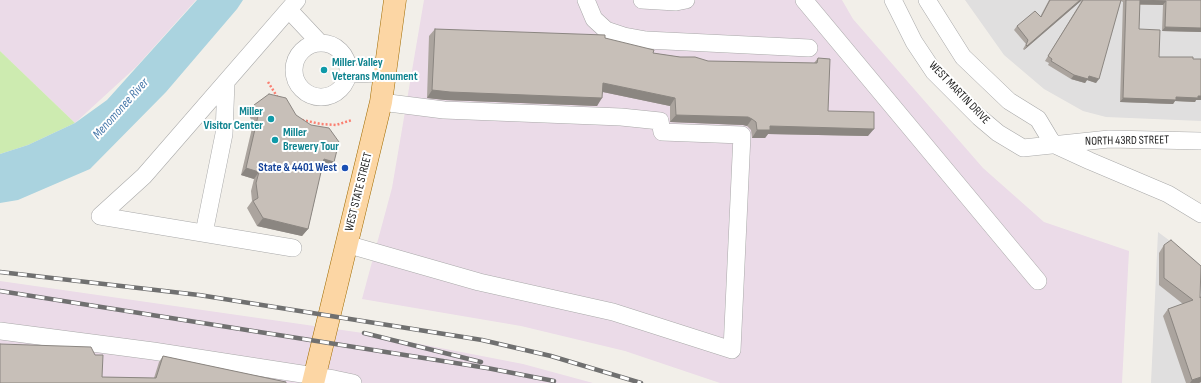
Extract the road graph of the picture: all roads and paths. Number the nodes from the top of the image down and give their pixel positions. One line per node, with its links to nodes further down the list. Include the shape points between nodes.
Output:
1 (395, 0): 11 (main road, WEST STATE STREET)
2 (586, 0): 10 (street, via 594,19 606,30 624,36 646,40)
3 (642, 0): 4 (street)
4 (686, 0)
5 (804, 0): 25 (street)
6 (893, 0): 20 (street, WEST MARTIN DRIVE, via 914,42 934,72 979,117 998,133 1023,148)
7 (927, 0): 20 (street, via 963,57 1009,101 1038,119)
8 (293, 5): 9 (street); 13 (street)
9 (320, 43): 12 (street, via 331,45 341,52 346,58); 12 (street, via 310,45 298,58 295,76 299,84 314,95 323,96 340,89)
10 (809, 48)
11 (385, 73): 12 (street); 15 (main road, WEST STATE STREET)
12 (348, 74)
13 (226, 82): 22 (street, via 224,134); 22 (street, via 144,176 100,216)
14 (268, 82): 16 (path)
15 (381, 102): 23 (main road, WEST STATE STREET); 23 (street, via 444,110 583,115 660,121 662,132 742,135 732,350 613,312 479,282)
16 (282, 103)
17 (298, 118): 18 (path, via 336,125)
18 (352, 120)
19 (1201, 142): 20 (street, NORTH 43RD STREET, via 1109,139)
20 (1053, 144): 21 (street, via 1168,194)
21 (1201, 214)
22 (204, 233): 24 (street)
23 (346, 244): 27 (main road, WEST STATE STREET)
24 (293, 248)
25 (1038, 281)
26 (0, 331): 27 (street, via 154,350)
27 (313, 379): 28 (street)
28 (354, 383)

